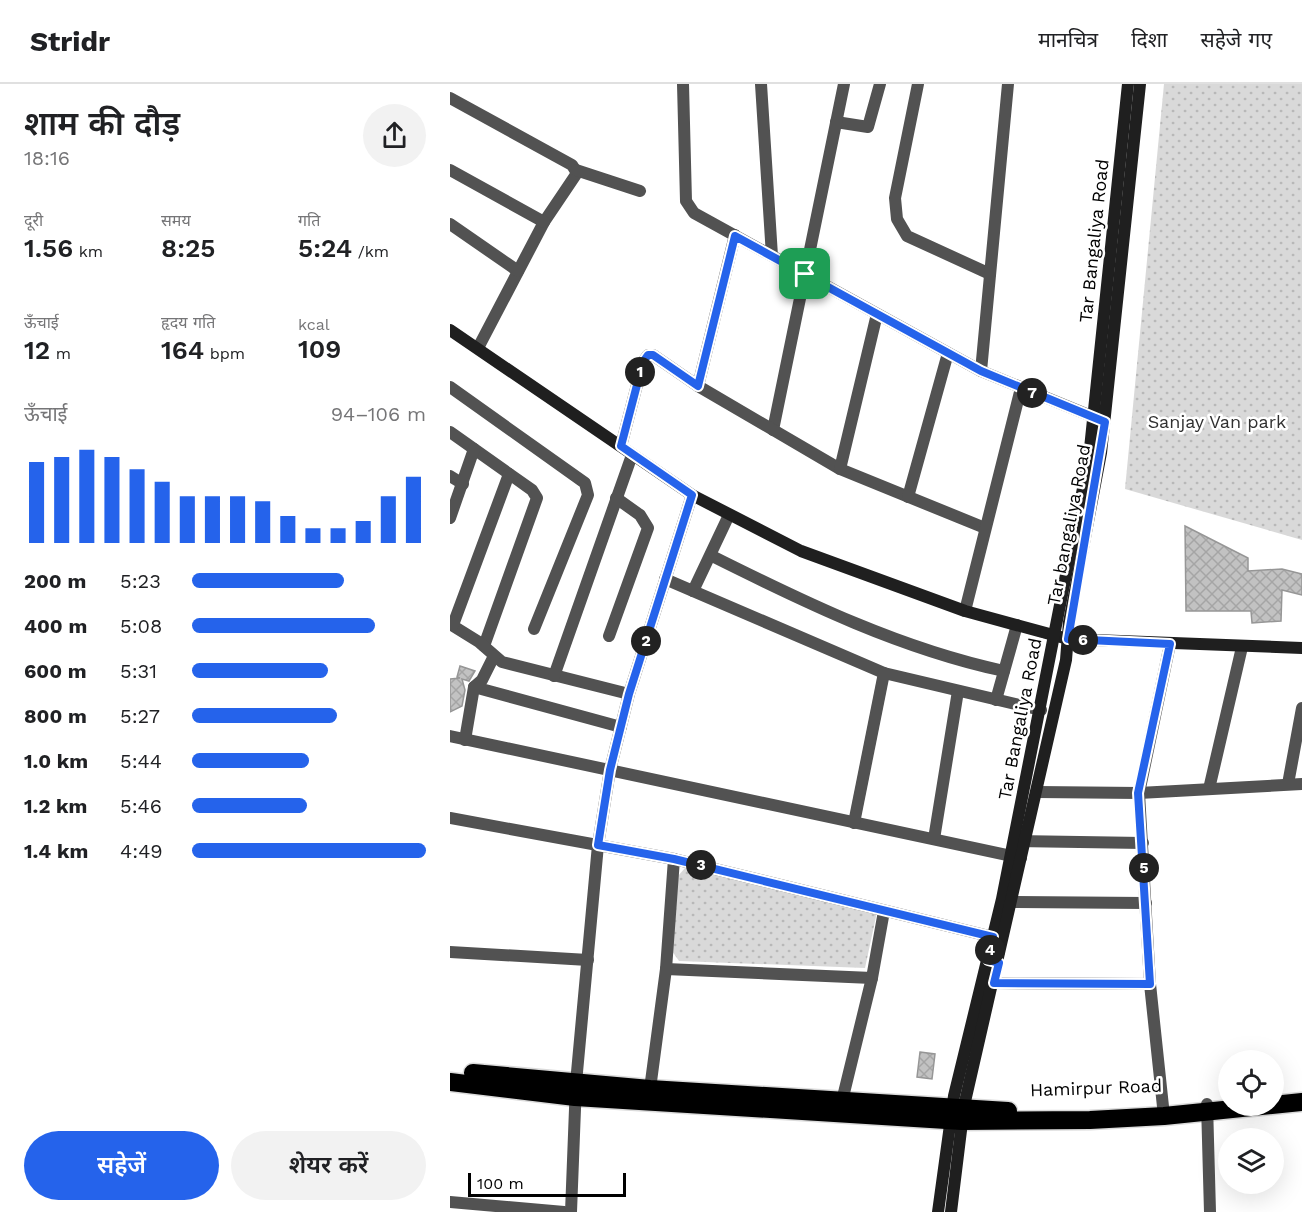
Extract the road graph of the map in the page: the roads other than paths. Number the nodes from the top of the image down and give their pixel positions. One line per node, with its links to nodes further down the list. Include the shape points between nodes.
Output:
1 (683, 84): 17 (street, via 686,201 694,213)
2 (761, 84): 18 (street)
3 (844, 84): 10 (street)
4 (880, 84): 10 (street, via 868,127)
5 (918, 84): 21 (street, via 895,198 901,230)
6 (1008, 84): 21 (street)
7 (1128, 84): 11 (street, Tar Bangaliya Road)
8 (1140, 84): 11 (street, Tar bangaliya Road)
9 (450, 98): 13 (street)
10 (836, 122): 20 (street)
11 (1127, 151): 30 (street, Tar bangaliya Road)
12 (450, 170): 15 (street)
13 (576, 170): 14 (street); 15 (street, via 575,178)
14 (640, 191)
15 (544, 222): 19 (street)
16 (450, 224): 19 (street)
17 (735, 236): 18 (street); 27 (street)
18 (772, 256): 20 (street)
19 (518, 271): 24 (street)
20 (805, 274): 22 (street); 31 (street)
21 (990, 274): 26 (street)
22 (877, 314): 25 (street); 36 (street)
23 (450, 330): 24 (street)
24 (478, 348): 33 (street)
25 (948, 353): 26 (street); 41 (street)
26 (981, 371): 29 (street)
27 (698, 386): 31 (street); 33 (street, via 648,355)
28 (450, 387): 52 (street, via 585,483 588,495)
29 (1021, 388): 30 (street); 45 (street)
30 (1099, 419): 53 (street, Tar Bangaliya Road); 55 (street, Tar bangaliya Road)
31 (773, 430): 36 (street)
32 (450, 432): 34 (street)
33 (621, 446): 35 (street)
34 (474, 449): 37 (street); 39 (street)
35 (632, 455): 40 (street); 42 (street)
36 (840, 469): 41 (street)
37 (509, 474): 50 (street); 57 (street, via 537,498)
38 (450, 476): 39 (street)
39 (463, 484): 44 (street)
40 (692, 495): 43 (street); 47 (street)
41 (908, 497): 45 (street)
42 (616, 498): 54 (street, via 640,515 648,528); 63 (street)
43 (729, 515): 46 (street); 49 (street, via 801,551)
44 (450, 518)
45 (985, 528): 49 (street)
46 (712, 556): 48 (street); 61 (street, via 824,612 954,660)
47 (665, 579): 48 (street); 66 (street)
48 (693, 591): 62 (street)
49 (966, 611): 51 (street)
50 (452, 625): 57 (street)
51 (1017, 625): 53 (street); 61 (street)
52 (534, 629)
53 (1055, 635): 55 (street); 69 (street, Tar Bangaliya Road)
54 (609, 636)
55 (1068, 639): 56 (street); 77 (street, Tar bangaliya Road)
56 (1170, 644): 58 (street); 78 (street)
57 (484, 646): 60 (street)
58 (1242, 647): 59 (street); 76 (street)
59 (1302, 648)
60 (494, 656): 63 (street, via 502,662); 64 (street)
61 (1004, 671): 67 (street)
62 (884, 673): 65 (street); 80 (street)
63 (554, 676): 66 (street)
64 (474, 687): 70 (street); 72 (street)
65 (958, 691): 67 (street); 81 (street)
66 (629, 694): 70 (street)
67 (996, 700): 69 (street)
68 (1302, 708): 74 (street)
69 (1041, 710): 82 (street, Tar Bangaliya Road)
70 (621, 727): 73 (street)
71 (450, 736): 72 (street)
72 (465, 740): 73 (street)
73 (610, 770): 80 (street); 84 (street)
74 (1288, 784): 75 (street); 76 (street)
75 (1302, 784)
76 (1209, 789): 78 (street)
77 (1037, 792): 78 (street); 82 (street, Tar bangaliya Road)
78 (1138, 793): 83 (street)
79 (450, 818): 84 (street)
80 (854, 823): 81 (street)
81 (934, 840): 85 (street)
82 (1020, 841): 83 (street); 85 (street, Tar bangaliya Road)
83 (1143, 843): 88 (street)
84 (598, 845): 86 (street); 92 (street)
85 (1017, 857): 87 (street, Tar bangaliya Road); 90 (street)
86 (674, 859): 89 (street); 94 (street)
87 (1012, 902): 88 (street); 93 (street, Tar bangaliya Road)
88 (1146, 903): 97 (street)
89 (884, 911): 90 (street); 95 (street)
90 (993, 937): 93 (street)
91 (450, 952): 92 (street)
92 (588, 960): 101 (street)
93 (993, 961): 96 (street, Tar bangaliya Road); 109 (street)
94 (666, 969): 95 (street); 100 (street)
95 (872, 978): 104 (street)
96 (994, 983): 97 (street); 109 (street, Tar bangaliya Road)
97 (1150, 984): 108 (street)
98 (450, 1071): 101 (highway)
99 (450, 1082): 101 (highway)
100 (650, 1089): 101 (highway); 104 (highway)
101 (575, 1090): 109 (highway); 112 (street)
102 (1302, 1092): 103 (highway)
103 (1284, 1095)
104 (842, 1101): 109 (highway)
105 (1302, 1102): 107 (highway)
106 (1218, 1104): 107 (highway)
107 (1208, 1108): 108 (highway); 115 (street)
108 (1163, 1112): 109 (highway, via 1070,1121)
109 (957, 1113): 113 (street); 114 (street)
110 (450, 1202): 111 (street)
111 (564, 1212)
112 (571, 1212)
113 (938, 1212)
114 (951, 1212)
115 (1210, 1212)

